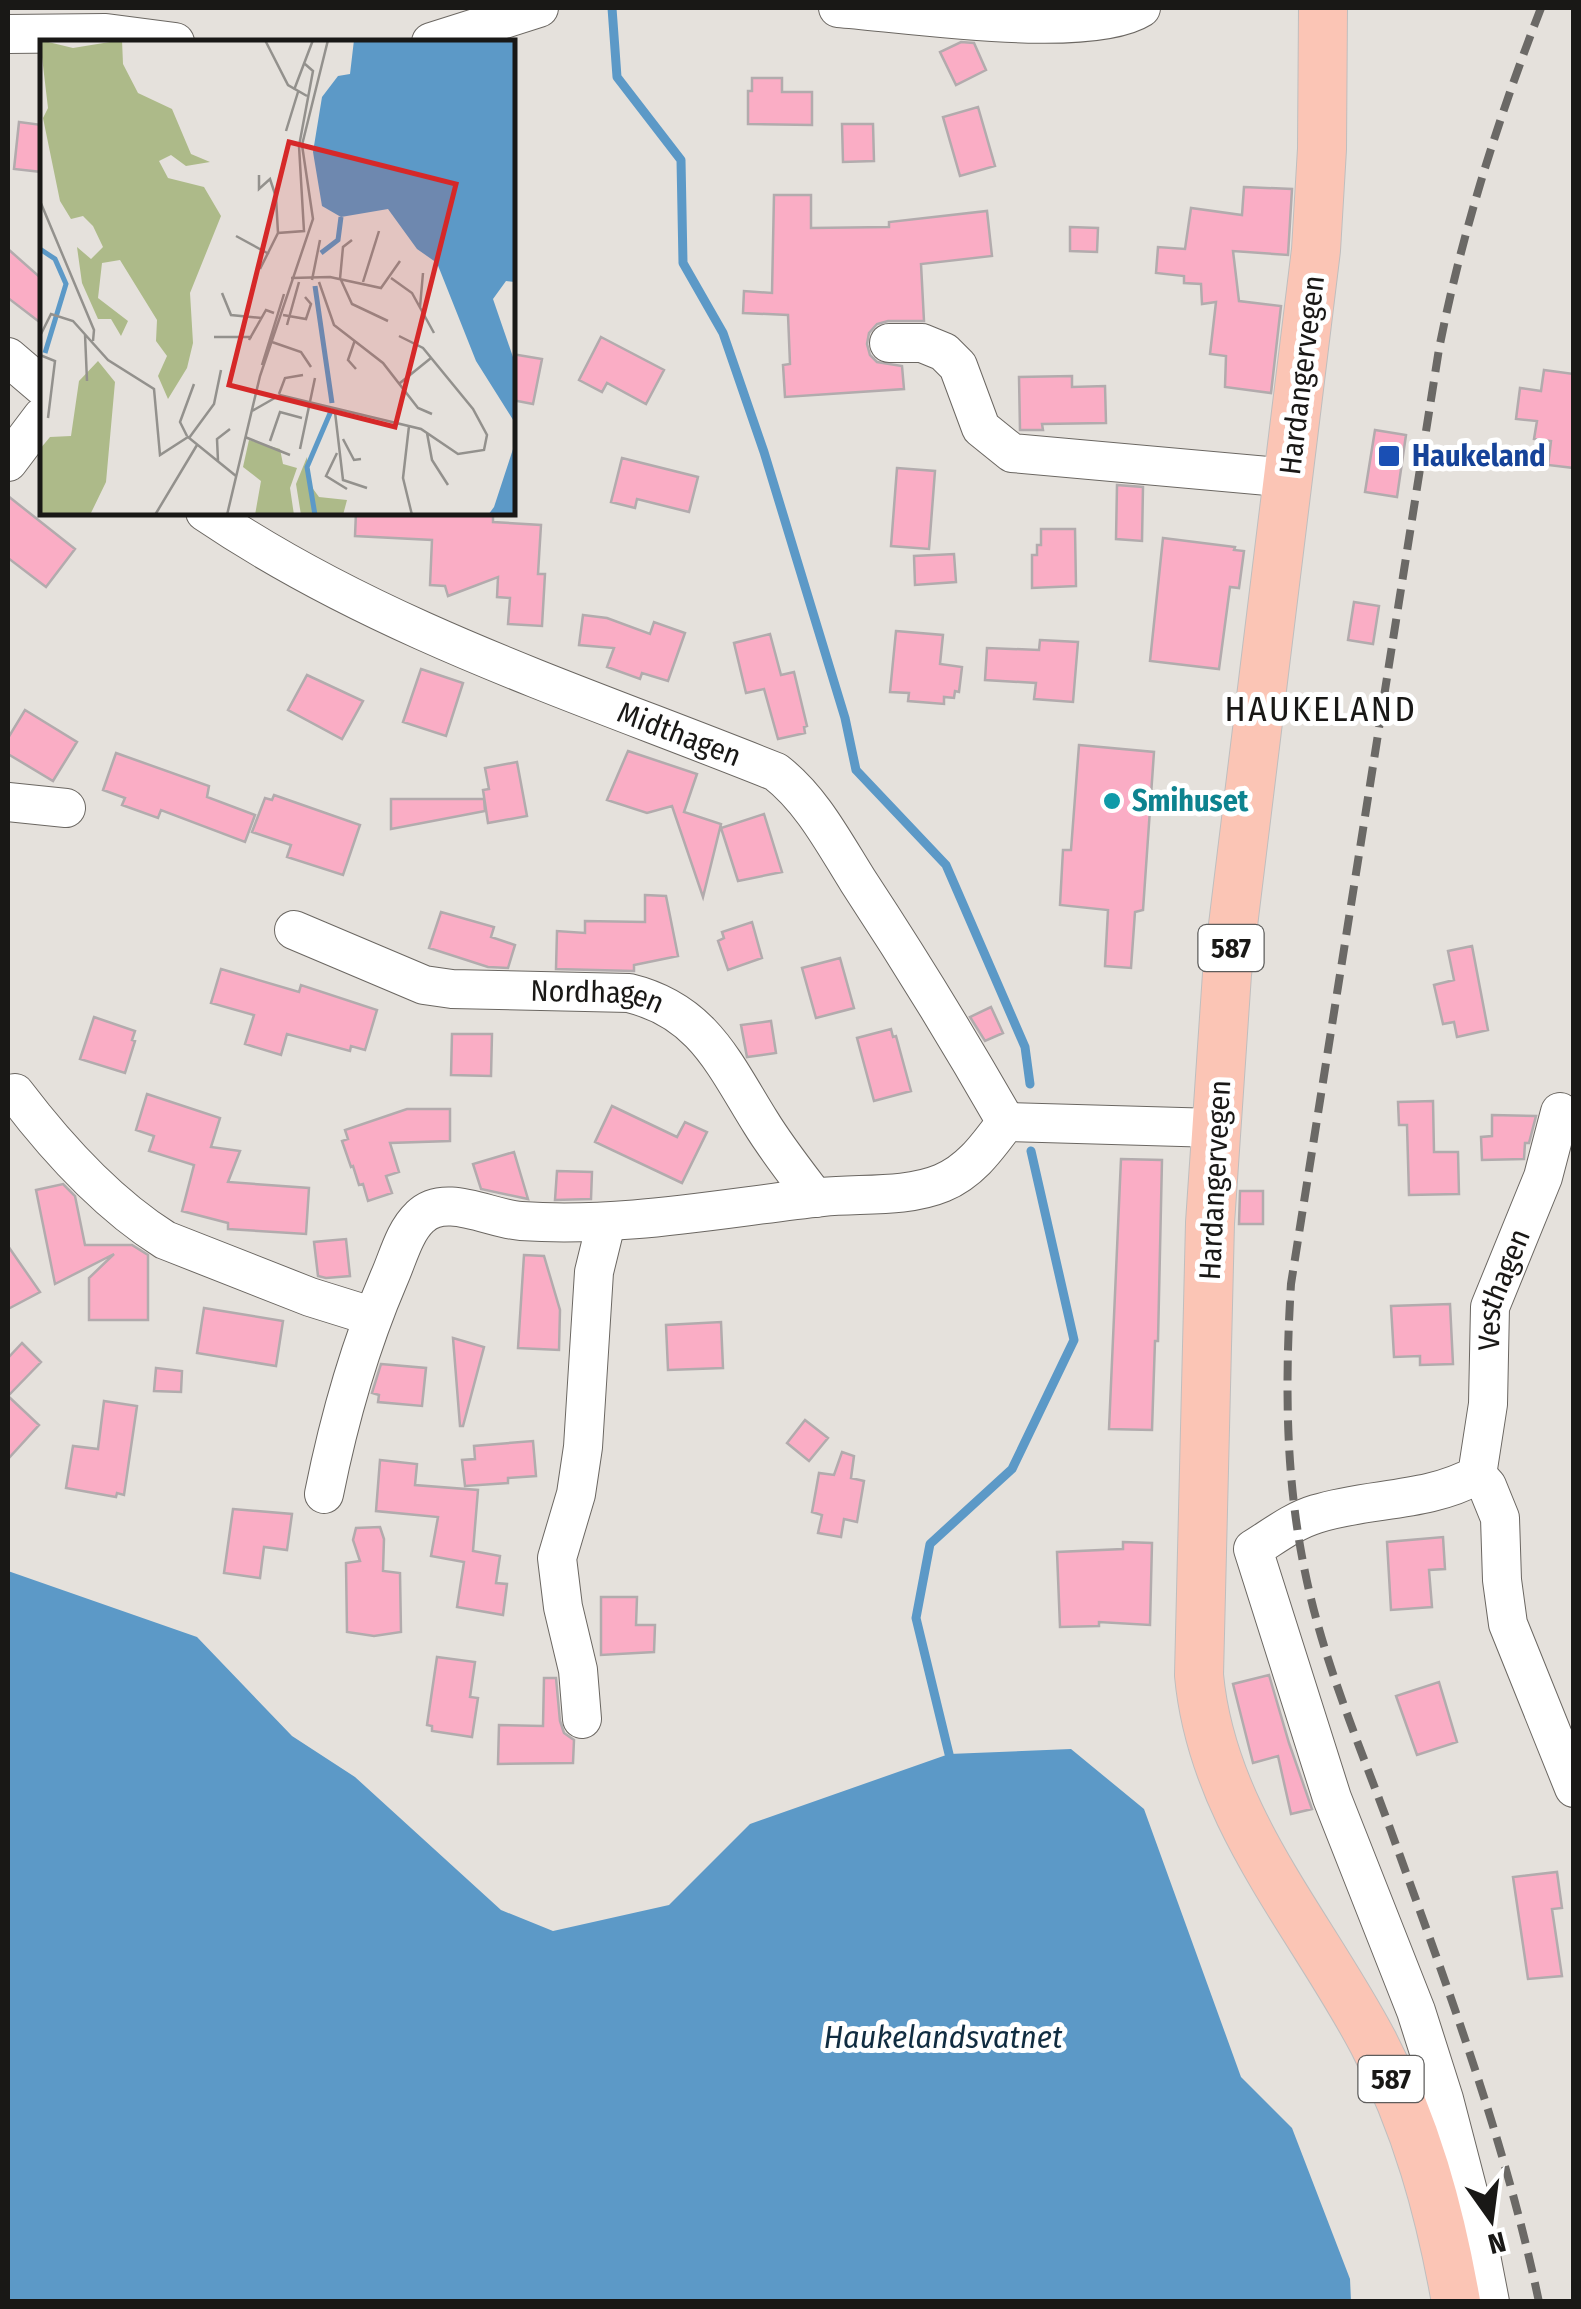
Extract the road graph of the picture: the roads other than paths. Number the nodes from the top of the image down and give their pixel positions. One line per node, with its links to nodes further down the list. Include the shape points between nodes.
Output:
1 (540, 8): 7 (street)
2 (838, 8): 3 (street, via 1054,25 1097,23)
3 (1141, 8)
4 (1322, 8): 13 (main road, Hardangervegen / 587, via 1320,200)
5 (8, 34): 6 (street, via 106,32)
6 (161, 40)
7 (437, 40)
8 (889, 343): 13 (street, via 922,343 944,352 958,366 981,428 1012,453)
9 (8, 357): 10 (street)
10 (40, 384)
11 (40, 419): 12 (street)
12 (8, 462)
13 (1290, 478): 21 (main road, Hardangervegen / 587, via 1228,974)
14 (210, 515): 20 (street, Midthagen, via 369,607 776,772 796,787 940,1007)
15 (8, 802): 16 (street)
16 (66, 808)
17 (294, 930): 22 (street, Nordhagen, via 424,985 628,993 656,1000 710,1042)
18 (15, 1094): 24 (street, via 84,1172 165,1240)
19 (1560, 1112): 25 (street, Vesthagen, via 1544,1176 1490,1307)
20 (1006, 1122): 21 (street); 22 (street, via 980,1157 940,1184)
21 (1216, 1128): 29 (main road, Hardangervegen / 587, via 1199,1675 1205,1722 1251,1838 1350,2001 1405,2111 1435,2199)
22 (815, 1198): 23 (street)
23 (606, 1222): 24 (street, via 518,1221 457,1207 430,1209 407,1235); 27 (street, via 594,1272 578,1479 557,1558)
24 (371, 1316): 26 (street)
25 (1478, 1476): 28 (street, via 1500,1518 1508,1624); 30 (street, via 1438,1493 1319,1513 1254,1549 1332,1798 1444,2099)
26 (324, 1494)
27 (582, 1719)
28 (1574, 1788)
29 (1456, 2302)
30 (1490, 2302)

